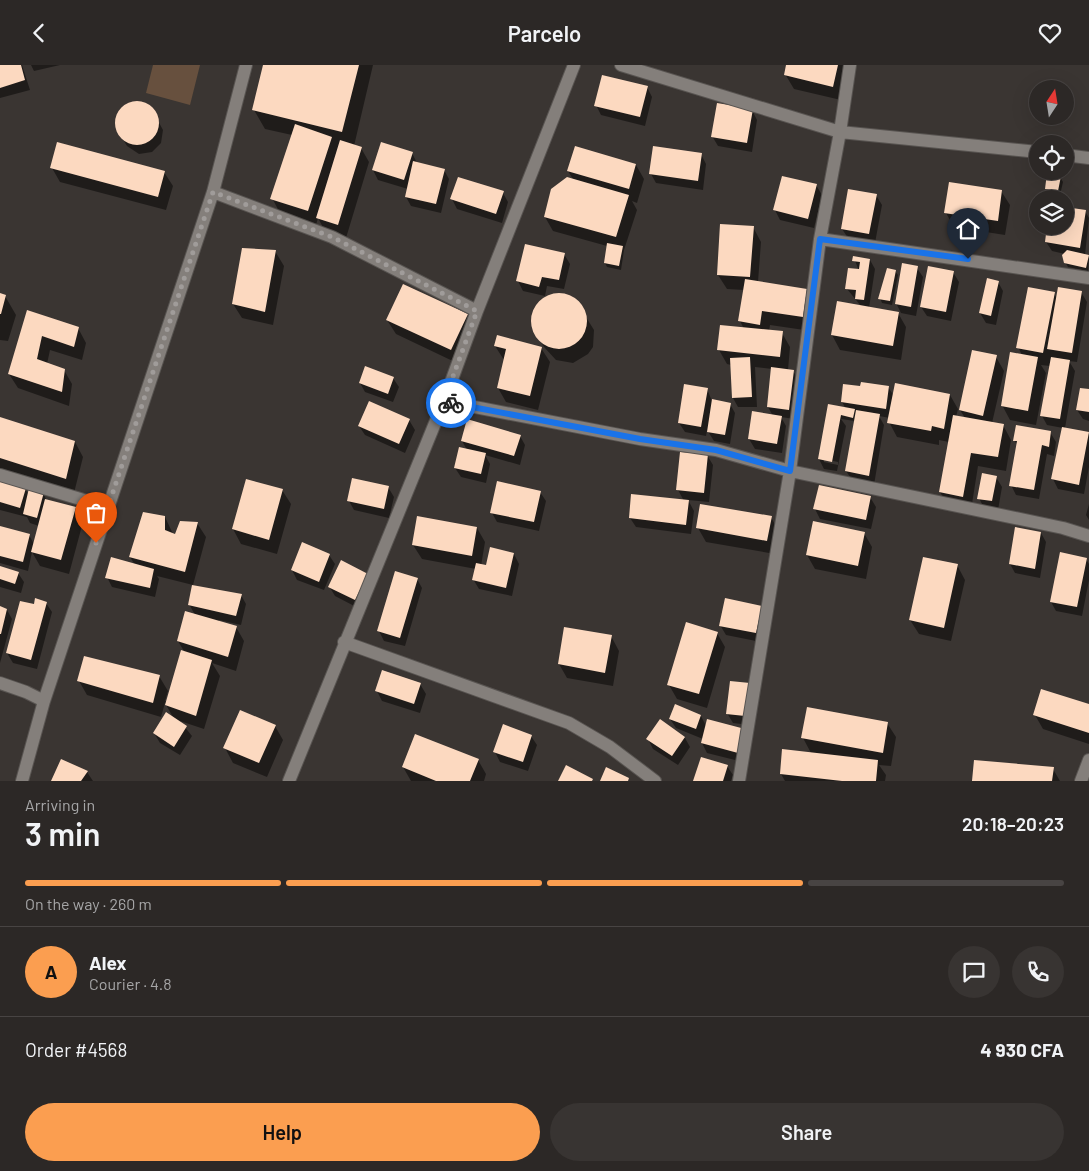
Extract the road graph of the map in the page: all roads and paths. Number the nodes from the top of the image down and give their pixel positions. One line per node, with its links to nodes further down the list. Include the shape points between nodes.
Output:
1 (246, 65): 9 (street)
2 (574, 65): 12 (street)
3 (621, 65): 5 (street)
4 (850, 65): 5 (street)
5 (840, 132): 6 (street); 10 (street)
6 (1029, 151)
7 (1074, 156): 8 (street)
8 (1089, 158)
9 (213, 192): 12 (street, via 332,237); 16 (street)
10 (820, 239): 11 (street); 14 (street)
11 (1089, 278)
12 (477, 311): 13 (street)
13 (444, 401): 14 (street, via 640,439 716,450); 18 (street)
14 (790, 471): 17 (street); 25 (street)
15 (0, 475): 16 (street)
16 (107, 507): 20 (street)
17 (1089, 536)
18 (344, 642): 23 (street); 24 (street, via 569,723 610,747)
19 (0, 683): 20 (street)
20 (44, 701): 22 (street)
21 (1089, 760): 26 (street)
22 (22, 781)
23 (288, 781)
24 (655, 781)
25 (739, 781)
26 (1081, 781)

